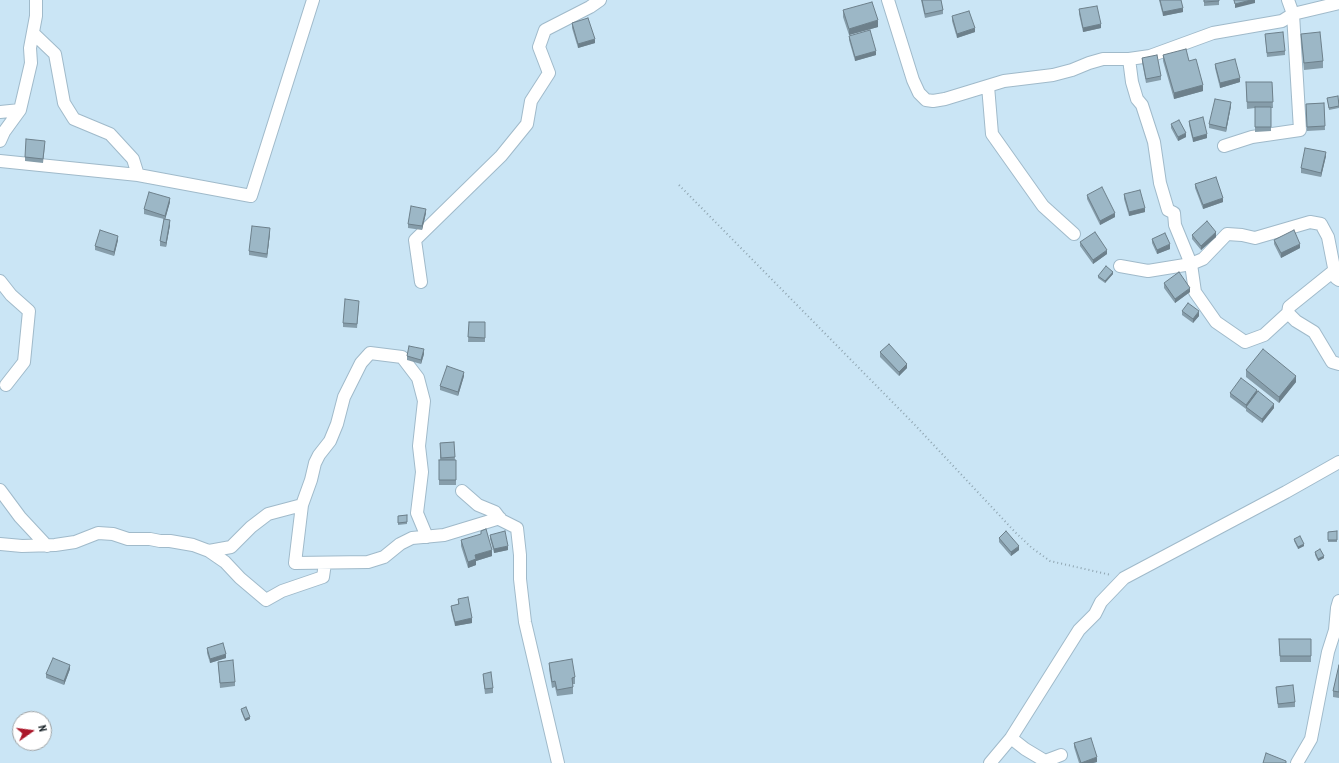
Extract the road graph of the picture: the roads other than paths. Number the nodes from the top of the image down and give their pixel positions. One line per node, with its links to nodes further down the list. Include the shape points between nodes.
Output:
1 (36, 0): 8 (street)
2 (313, 0): 17 (street, via 251,196)
3 (600, 0): 23 (street, via 545,30 539,47 549,73 531,100 527,124 501,156 416,240)
4 (888, 0): 10 (street, via 913,80 919,93 926,100 945,99)
5 (1288, 0): 7 (street)
6 (1339, 3): 7 (street)
7 (1293, 14): 9 (street, via 1282,21 1213,33 1150,56); 15 (street, via 1300,130 1252,137)
8 (33, 33): 11 (street, via 31,63); 17 (street, via 55,54 64,103 74,119 110,134 133,159)
9 (1129, 59): 10 (street, via 1103,59 1072,70); 19 (street, via 1137,99 1142,105 1154,142 1160,183 1168,210 1174,213 1175,225)
10 (988, 86): 18 (street, via 992,134 1043,206)
11 (20, 110): 12 (street); 13 (street)
12 (0, 112)
13 (3, 129): 14 (street)
14 (0, 141)
15 (1224, 146)
16 (0, 161): 17 (street)
17 (138, 175)
18 (1074, 234)
19 (1191, 264): 20 (street, via 1148,271); 21 (street, via 1203,259 1227,234 1255,238 1310,222 1321,224 1328,237); 24 (street, via 1196,292 1216,322 1245,342 1264,335)
20 (1120, 266)
21 (1337, 275): 24 (street, via 1289,306)
22 (0, 281): 26 (street, via 11,295 29,310 24,362)
23 (421, 282)
24 (1288, 313): 25 (street, via 1314,332 1332,362)
25 (1339, 364)
26 (6, 385)
27 (1339, 462): 38 (street, via 1124,578 1100,602 1095,614 1079,630)
28 (0, 490): 34 (street)
29 (462, 490): 31 (street, via 478,505 495,512)
30 (302, 505): 32 (street, via 315,463 330,441 344,396 361,363 370,354 402,357 418,378 424,401 419,446 422,472 417,513); 35 (street, via 268,514 250,527 231,547); 36 (street, via 295,563)
31 (500, 518): 32 (street, via 444,535); 40 (street, via 517,528 525,622)
32 (427, 537): 36 (street, via 412,538 384,557 368,562)
33 (0, 544): 34 (street)
34 (47, 546): 35 (street, via 75,542 98,533 128,539 170,541)
35 (209, 551): 36 (street, via 225,562 266,600 282,591 324,577)
36 (325, 563)
37 (1339, 601): 42 (street, via 1311,739)
38 (1012, 738): 39 (street, via 1045,761); 41 (street)
39 (1061, 755)
40 (558, 763)
41 (990, 763)
42 (1297, 763)

